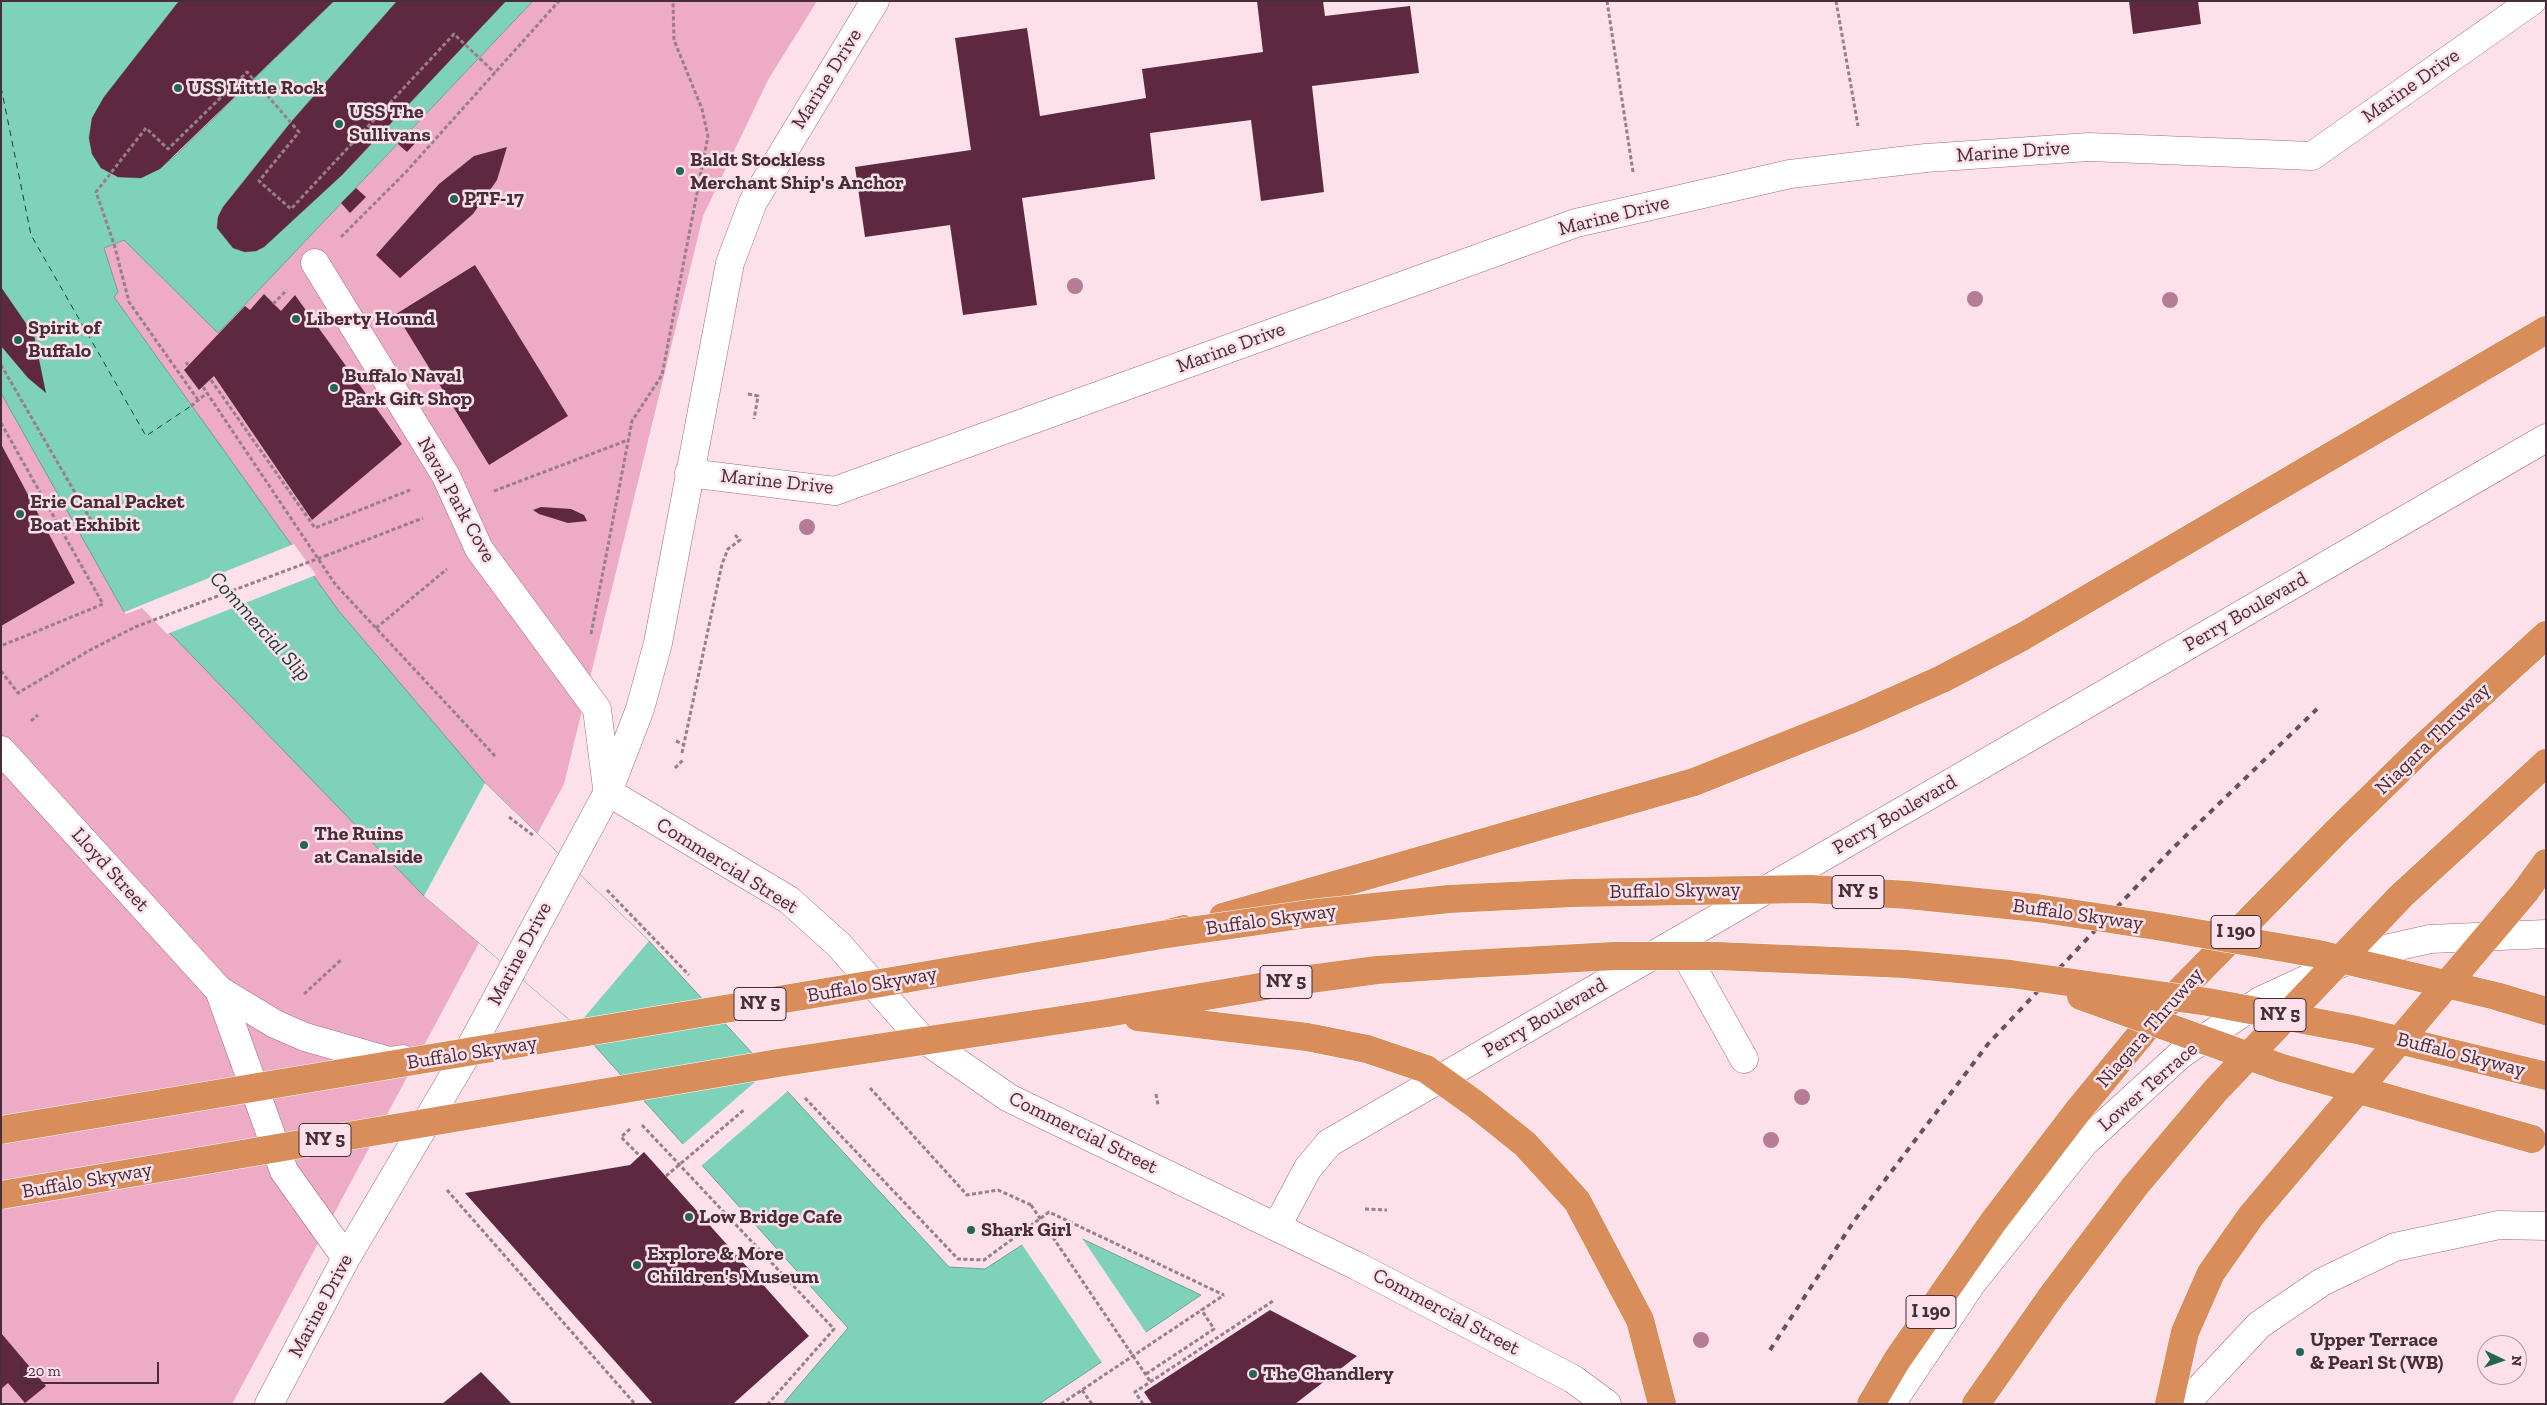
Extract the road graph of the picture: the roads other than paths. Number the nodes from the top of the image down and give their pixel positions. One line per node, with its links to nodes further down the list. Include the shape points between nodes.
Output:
1 (875, 1): 6 (street, Marine Drive, via 753,202 730,263)
2 (2532, 1): 6 (street, Marine Drive, via 2312,156 2089,147 1926,158 1790,174 1576,224 835,491)
3 (315, 263): 10 (street, Naval Park Cove, via 446,476 479,549 597,709)
4 (2546, 330): 13 (highway, bridge, via 2022,637 1942,679 1857,717 1694,782)
5 (2546, 438): 14 (street, Perry Boulevard)
6 (689, 472): 10 (street, Marine Drive, via 658,643 640,709)
7 (2546, 635): 31 (highway, Niagara Thruway / I 190, bridge, via 2336,832 2160,1011 1993,1222 1897,1360)
8 (1, 750): 16 (street, Lloyd Street)
9 (2546, 763): 33 (highway, bridge, via 2400,896 2216,1090 2135,1186)
10 (608, 792): 19 (street, Marine Drive); 25 (street, Commercial Street, via 789,900 838,945 918,1035 1009,1098)
11 (2546, 863): 34 (highway, bridge, via 2525,892 2250,1216 2211,1273 2185,1332)
12 (2546, 934): 32 (street, Lower Terrace, via 2430,939 2359,955 2260,1002 2180,1055 2084,1143 1972,1283)
13 (1161, 935): 17 (highway, Buffalo Skyway / NY 5, bridge, via 1308,914 1449,899 1573,893 1810,889 2017,906 2156,926 2319,954); 22 (highway, Buffalo Skyway / NY 5, bridge)
14 (1678, 941): 20 (street); 25 (street, Perry Boulevard, via 1329,1144 1308,1168)
15 (2011, 974): 18 (highway, Buffalo Skyway / NY 5, bridge, via 1814,959 1614,956 1377,970); 21 (highway, Buffalo Skyway / NY 5, bridge, via 2208,1002 2357,1030); 23 (highway, bridge, via 2098,1001 2282,1068)
16 (219, 990): 19 (street, Lloyd Street, via 275,1024 305,1037 389,1061); 27 (street, Lloyd Street, via 284,1171)
17 (2546, 1011)
18 (1107, 1013): 24 (highway, Buffalo Skyway / NY 5, bridge, via 778,1063); 30 (highway, bridge, via 1307,1037 1367,1049 1426,1069 1526,1144 1577,1201 1640,1320)
19 (469, 1050): 27 (street, Marine Drive)
20 (1744, 1059)
21 (2546, 1076)
22 (1, 1130)
23 (2541, 1142)
24 (1, 1195)
25 (1277, 1226): 29 (street, Commercial Street, via 1573,1379)
26 (2546, 1226): 35 (street, via 2499,1225 2395,1247 2322,1282 2259,1325)
27 (346, 1258): 28 (street, Marine Drive)
28 (269, 1404)
29 (1606, 1404)
30 (1662, 1404)
31 (1871, 1404)
32 (1891, 1404)
33 (1976, 1404)
34 (2169, 1404)
35 (2185, 1404)

